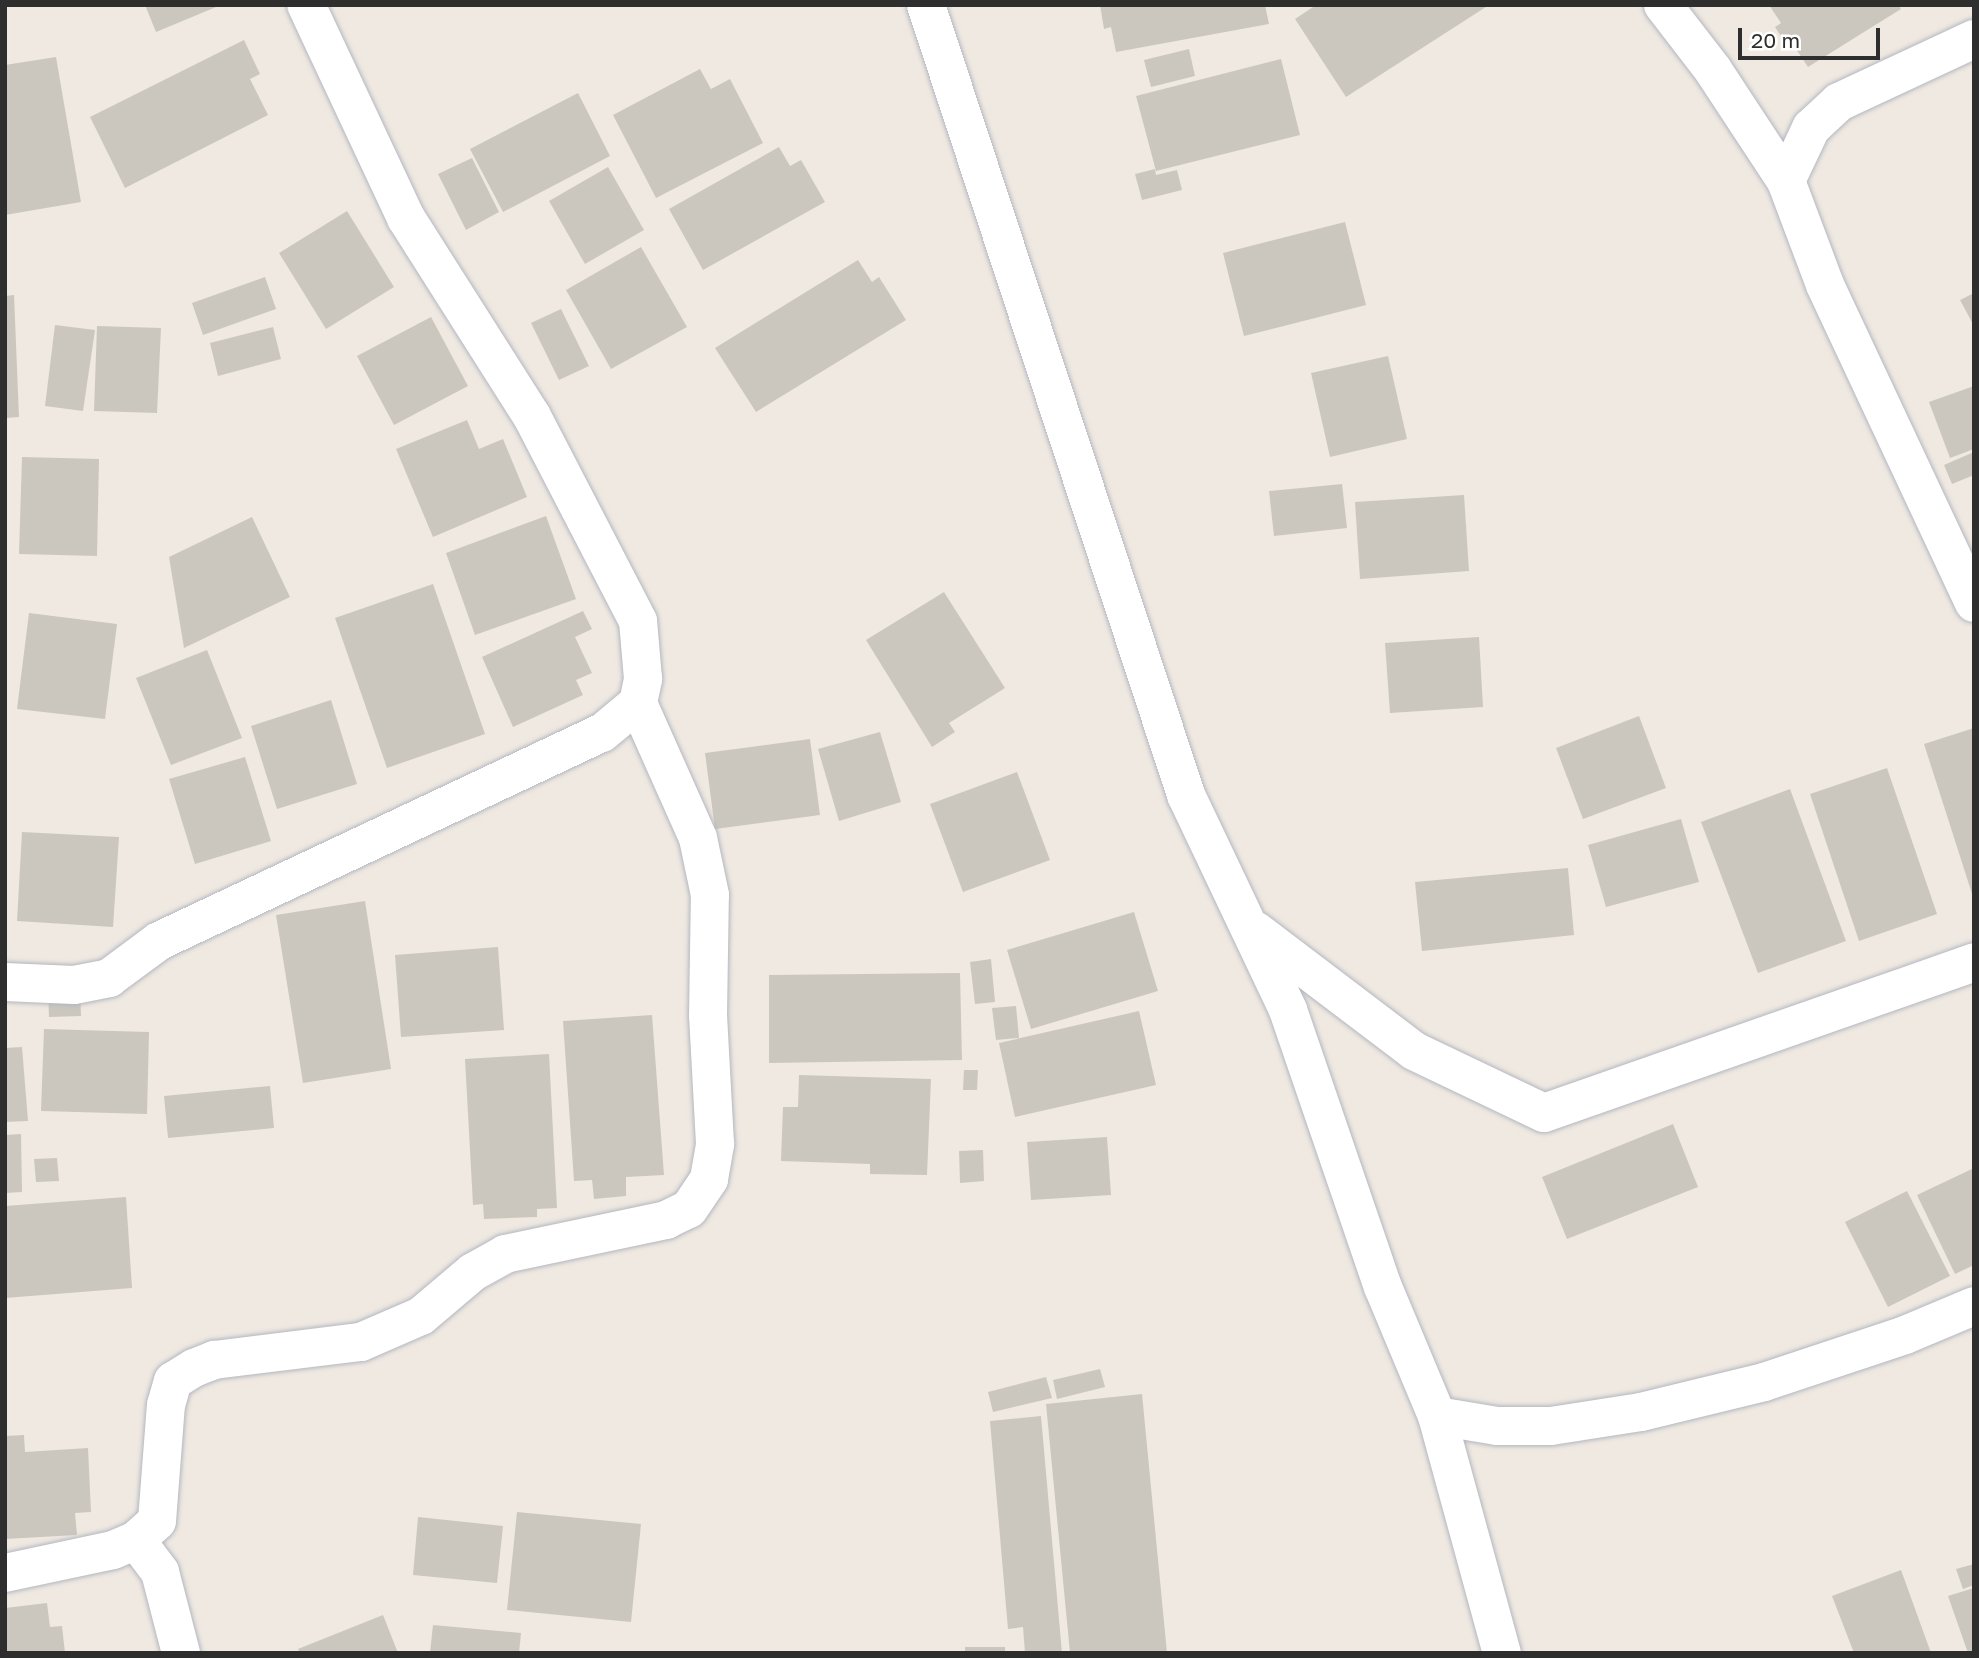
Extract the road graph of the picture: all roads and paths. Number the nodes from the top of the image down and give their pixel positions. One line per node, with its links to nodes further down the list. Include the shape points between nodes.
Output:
1 (306, 5): 7 (street, via 406,218 531,415 638,621 643,679)
2 (926, 5): 8 (street, via 1186,795)
3 (1663, 5): 5 (street, via 1713,70)
4 (1974, 39): 5 (street, via 1839,102 1811,128)
5 (1786, 181): 6 (street, via 1831,297)
6 (1974, 603)
7 (638, 703): 10 (street, via 602,733 159,941 109,978 74,985); 13 (street, via 698,838 710,895 707,991 715,1144 709,1179 689,1209 666,1220 505,1254 473,1272 421,1316 361,1342 214,1360 173,1381 166,1405 157,1521)
8 (1251, 928): 9 (street, via 1414,1051 1544,1113); 12 (street, via 1288,1010 1383,1287)
9 (1974, 962)
10 (5, 982)
11 (1974, 1306): 12 (street, via 1905,1335 1764,1382 1642,1412 1551,1426 1497,1426)
12 (1437, 1416): 16 (street)
13 (136, 1540): 14 (street, via 113,1550); 15 (street, via 160,1572)
14 (5, 1573)
15 (181, 1653)
16 (1502, 1653)

